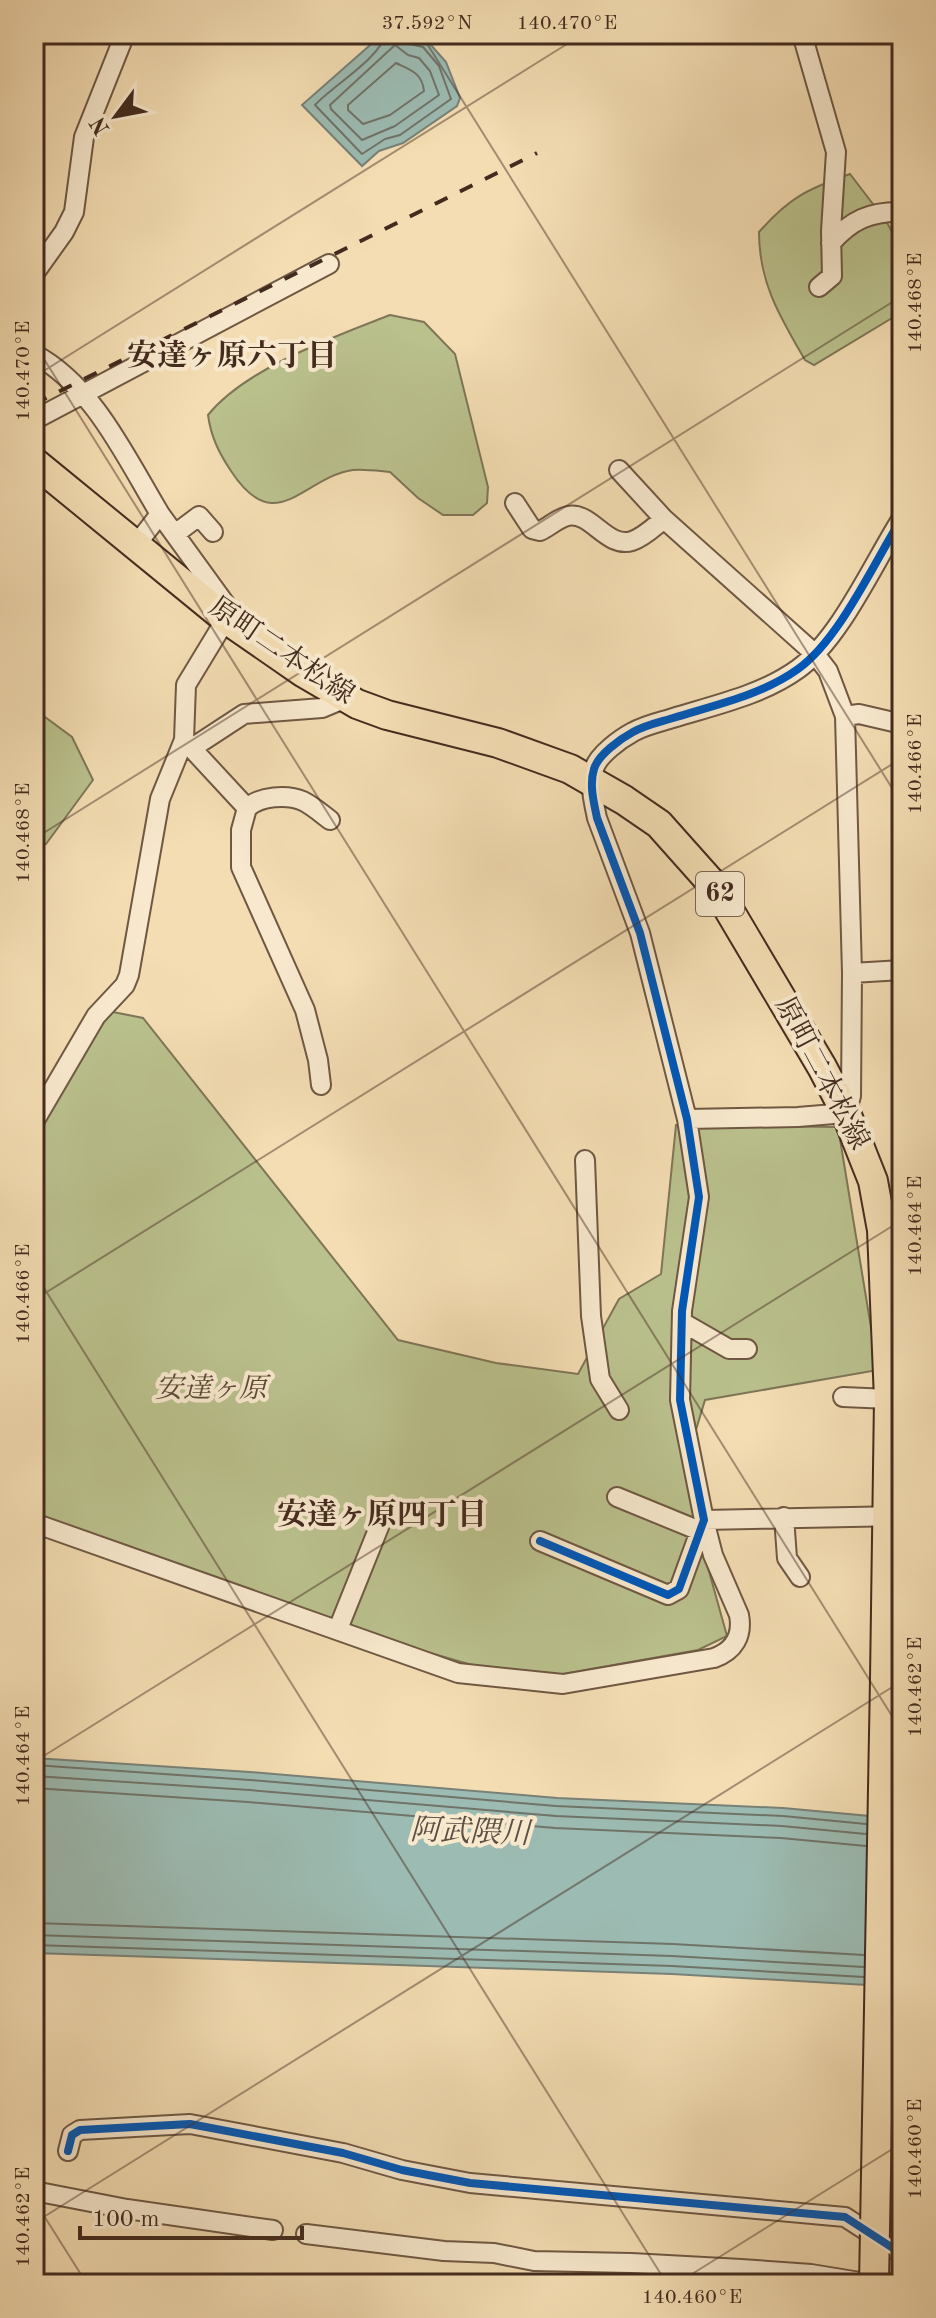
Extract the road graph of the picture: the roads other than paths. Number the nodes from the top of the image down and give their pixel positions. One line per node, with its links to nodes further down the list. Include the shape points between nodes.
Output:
1 (125, 34): 6 (street, via 84,137 74,212)
2 (802, 34): 4 (street, via 836,152)
3 (902, 212): 4 (street, via 864,216)
4 (831, 243): 7 (street, via 832,276)
5 (329, 264): 9 (street)
6 (34, 274)
7 (819, 287)
8 (34, 354): 9 (street)
9 (83, 394): 10 (street); 14 (street)
10 (34, 420)
11 (34, 462): 19 (main road, 原町二本松線 / 62)
12 (619, 470): 16 (street)
13 (515, 503): 16 (street, via 532,529 540,531 567,516 579,516 625,542)
14 (160, 514): 18 (street); 19 (street)
15 (902, 518): 21 (street)
16 (664, 519): 21 (street)
17 (213, 532): 18 (street, via 199,516)
18 (175, 534): 20 (street, via 226,605)
19 (136, 545): 20 (main road, 原町二本松線 / 62)
20 (226, 619): 22 (main road, 原町二本松線 / 62); 25 (street, via 186,685)
21 (815, 654): 23 (street, via 828,671); 26 (street, via 757,690 633,732 594,767)
22 (346, 698): 25 (street, via 322,708 244,714); 26 (main road, 原町二本松線 / 62, via 387,715 520,750)
23 (845, 716): 24 (street); 30 (street)
24 (902, 724)
25 (188, 744): 27 (street); 34 (street, via 160,799 125,985 96,1016)
26 (592, 782): 32 (main road, 原町二本松線 / 62, via 659,824 716,888); 33 (street, via 597,818 640,933)
27 (247, 808): 28 (street, via 285,797 302,801); 31 (street, via 241,867 305,1010)
28 (330, 820)
29 (902, 970): 30 (street)
30 (852, 973): 32 (street, via 851,1096)
31 (321, 1085)
32 (846, 1113): 33 (street); 36 (main road, 原町二本松線 / 62)
33 (687, 1119): 37 (street, via 699,1197)
34 (34, 1122)
35 (585, 1160): 41 (street, via 591,1316 600,1379)
36 (892, 1232): 40 (main road, 原町二本松線 / 62)
37 (682, 1322): 38 (street, via 729,1349); 46 (street, via 680,1400)
38 (747, 1349)
39 (843, 1397): 40 (street)
40 (889, 1399): 43 (main road, 原町二本松線 / 62)
41 (619, 1410)
42 (617, 1497): 46 (street)
43 (895, 1516): 44 (street); 54 (main road, 原町二本松線 / 62, bridge, via 885,1679)
44 (784, 1517): 46 (street); 49 (street, via 787,1558)
45 (34, 1523): 50 (street)
46 (702, 1525): 48 (street, via 679,1589 668,1595); 50 (street, via 741,1625 734,1646 714,1658 557,1685 458,1673)
47 (379, 1527): 50 (street)
48 (540, 1541)
49 (800, 1577)
50 (338, 1629)
51 (68, 2151): 56 (street, via 72,2135 80,2130 190,2124 470,2183 845,2217)
52 (34, 2191): 53 (street)
53 (273, 2230)
54 (888, 2233): 57 (main road, 原町二本松線 / 62, bridge)
55 (306, 2234): 57 (street, via 534,2261 741,2269)
56 (902, 2254)
57 (873, 2284)

